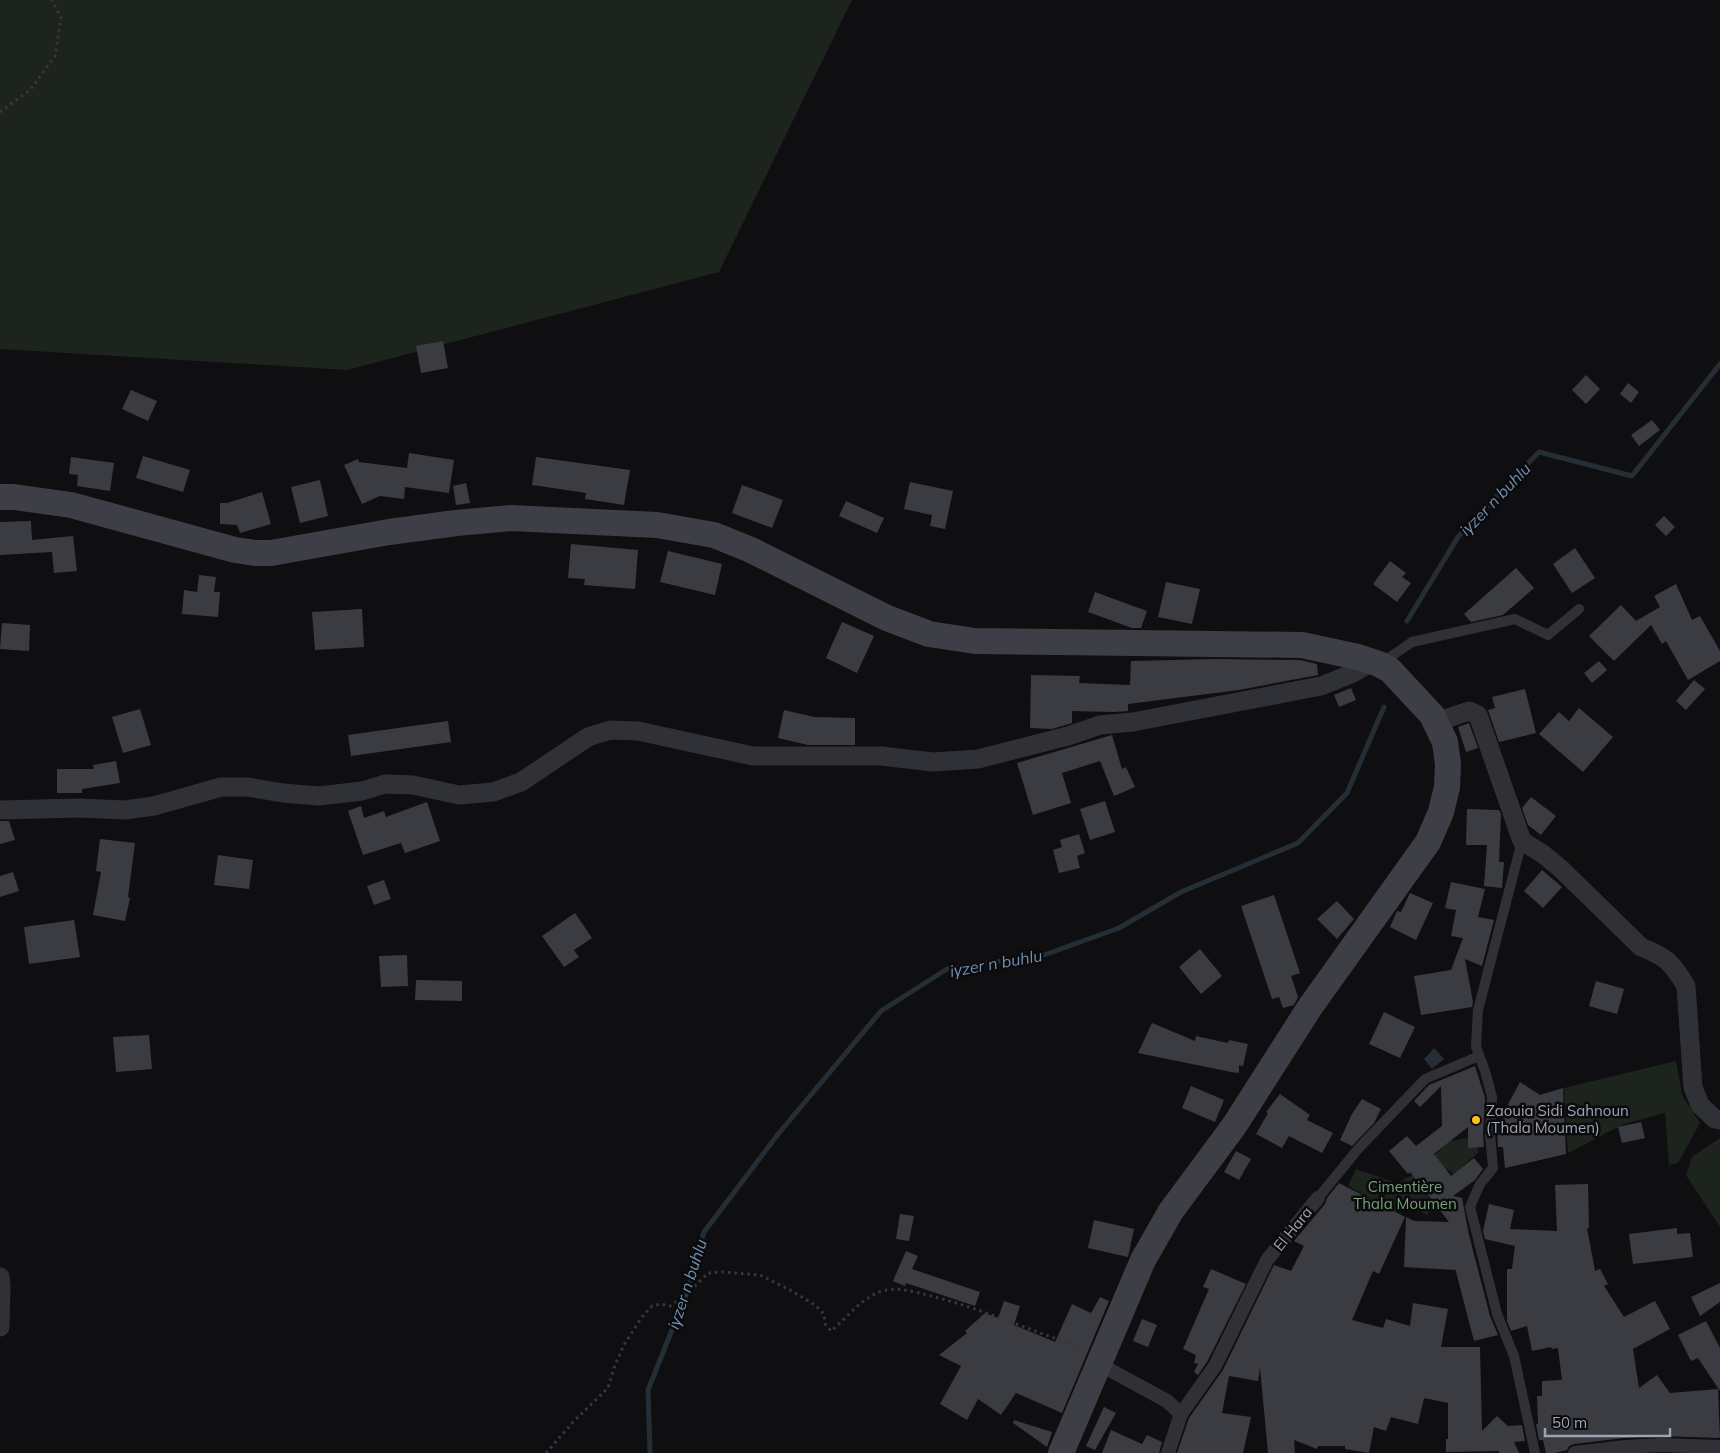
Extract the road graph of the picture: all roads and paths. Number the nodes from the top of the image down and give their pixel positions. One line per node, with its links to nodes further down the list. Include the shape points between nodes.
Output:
1 (52, 0): 2 (path, via 61,18 55,56 30,90)
2 (0, 112)
3 (0, 497): 5 (main road, via 71,505 255,553 389,532 511,518 657,525 714,535 887,618 929,634 976,641 1302,645 1358,657)
4 (1579, 609): 5 (lane, via 1548,635 1515,619 1412,642)
5 (1381, 666): 6 (main road); 7 (street, via 1321,686 1133,722 1100,725 978,759 933,762 882,756 752,756 638,731 610,730 588,737 521,782 493,792 459,795 413,785 385,784 362,791 319,796 221,787 154,806 125,810)
6 (1434, 719): 8 (street, via 1469,711 1478,715); 14 (main road, via 1445,742 1447,787 1428,842 1310,1007 1234,1126 1171,1211 1143,1260)
7 (0, 810)
8 (1522, 841): 9 (lane, via 1478,1010 1476,1047); 10 (street, via 1561,868 1642,947 1670,961 1686,986 1693,1087 1700,1105)
9 (1479, 1056): 11 (lane, El Hara, via 1425,1079 1358,1149); 20 (lane, via 1492,1096 1490,1134 1493,1168 1480,1184 1470,1207 1497,1314 1514,1356)
10 (1720, 1120)
11 (1318, 1198): 15 (street, El Hara, via 1267,1260 1215,1366)
12 (0, 1276): 13 (street)
13 (0, 1327)
14 (1101, 1359): 15 (street, via 1167,1401); 17 (path, via 984,1312 904,1289 882,1291 861,1303 831,1331 825,1324 824,1314 815,1305 760,1275 708,1274 670,1306 652,1306 642,1317 624,1345 608,1388); 18 (main road)
15 (1181, 1414): 19 (street, El Hara)
16 (1720, 1447): 21 (street, via 1660,1445)
17 (546, 1453)
18 (1060, 1453)
19 (1168, 1453)
20 (1535, 1453)
21 (1575, 1453)

